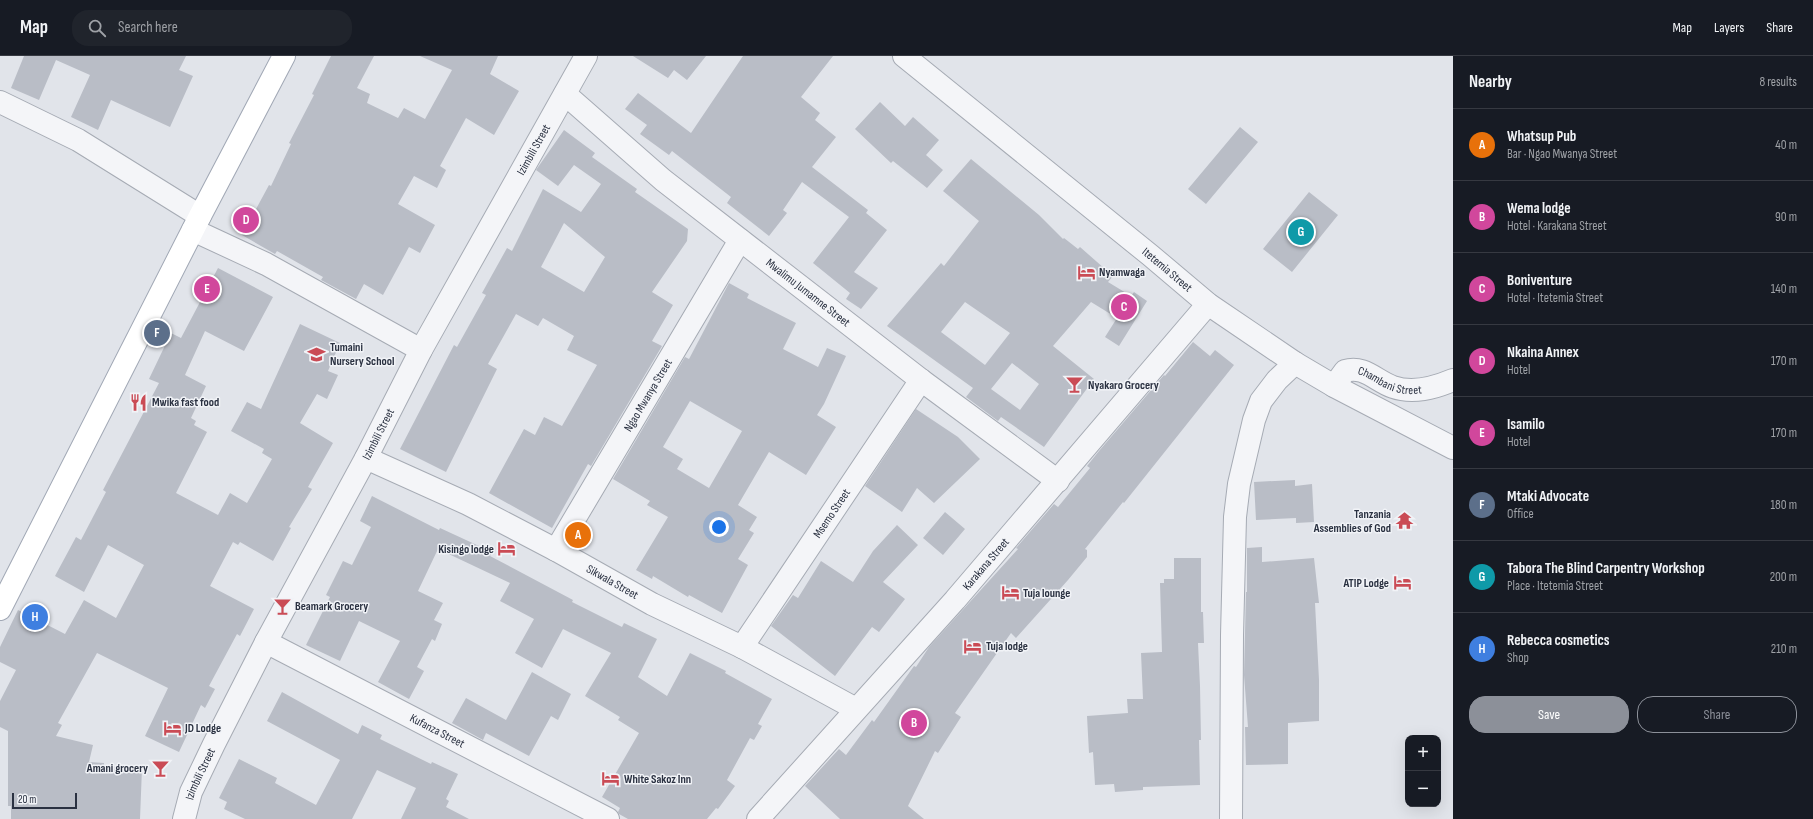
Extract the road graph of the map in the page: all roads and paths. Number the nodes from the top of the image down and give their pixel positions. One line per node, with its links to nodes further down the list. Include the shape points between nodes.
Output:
1 (284, 56): 6 (main road)
2 (586, 56): 4 (street, Izimbili Street)
3 (904, 56): 8 (street, Itetemia Street)
4 (565, 94): 7 (street, Mwalimu Jumamne Street, via 663,180); 9 (street, Izimbili Street)
5 (0, 102): 6 (street, via 78,140)
6 (197, 223): 9 (street); 18 (main road)
7 (740, 240): 11 (street, Mwalimu Jumamne Street); 17 (street, Ngao Mwanya Street)
8 (1208, 304): 10 (street, Itetemia Street); 16 (street, Karakana Street)
9 (421, 350): 15 (street, Izimbili Street)
10 (1295, 363): 13 (street, Itetemia Street); 25 (street, via 1277,380 1261,401 1239,484 1235,518 1232,613)
11 (921, 380): 16 (street, Mwalimu Jumamne Street); 20 (street, Msemo Street)
12 (1453, 380): 13 (street, Chambani Street, via 1433,387 1403,390 1391,387 1356,368 1345,371)
13 (1334, 386): 14 (street, Itetemia Street)
14 (1453, 448)
15 (366, 458): 17 (street, Sikwala Street, via 468,504); 19 (street, Izimbili Street)
16 (1058, 482): 21 (street, Karakana Street)
17 (556, 550): 20 (street, Sikwala Street, via 652,604)
18 (0, 609)
19 (266, 642): 22 (street, Izimbili Street, via 191,792); 23 (street, Kufanza Street)
20 (742, 647): 21 (street, Sikwala Street)
21 (856, 709): 24 (street, Karakana Street)
22 (184, 819)
23 (608, 819)
24 (758, 819)
25 (1231, 819)

